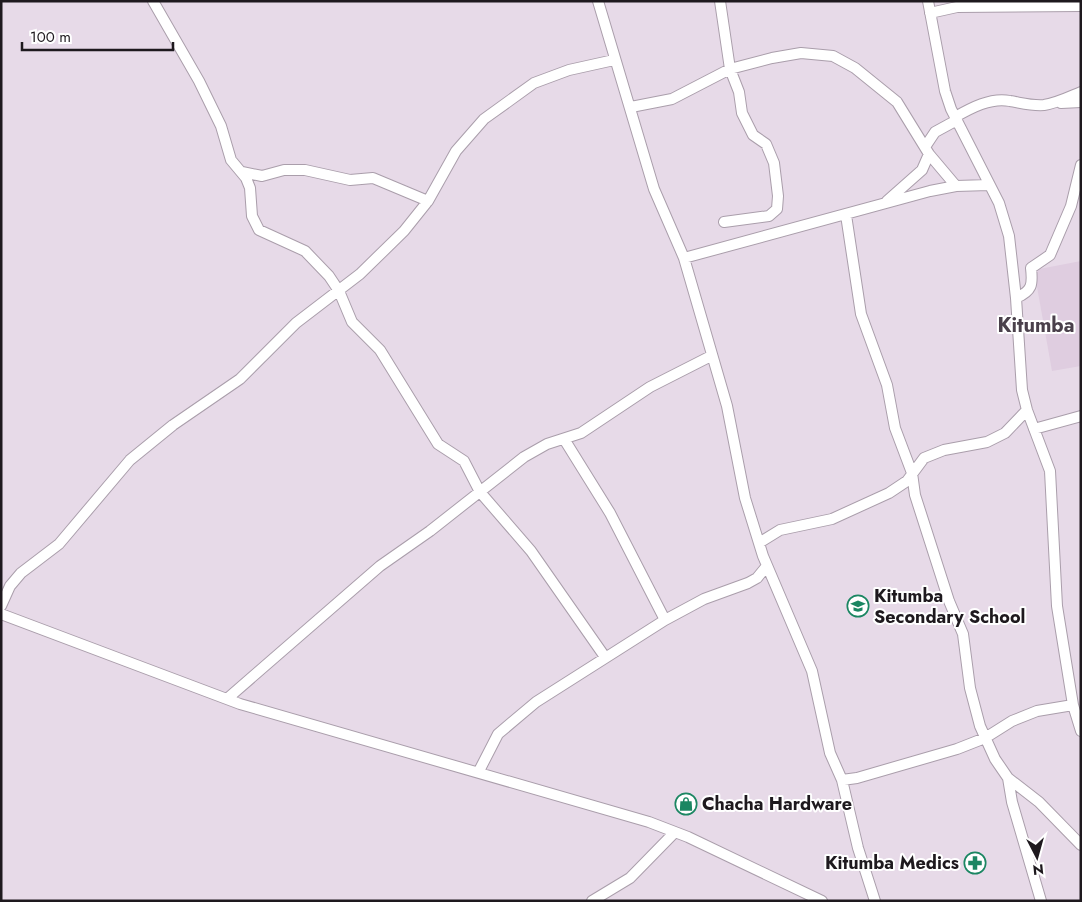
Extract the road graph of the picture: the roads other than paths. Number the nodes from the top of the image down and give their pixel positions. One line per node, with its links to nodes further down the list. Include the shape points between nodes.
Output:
1 (153, 1): 16 (street, via 199,81 221,126 231,160)
2 (598, 1): 7 (street)
3 (720, 1): 8 (street)
4 (928, 1): 6 (street)
5 (1081, 6): 6 (street, via 957,6)
6 (930, 13): 13 (street, via 945,91)
7 (614, 60): 12 (street); 19 (street, via 554,74 523,89 467,137)
8 (730, 69): 12 (street, via 672,99); 14 (street, via 794,54 812,52 833,56 855,68 891,96); 22 (street, via 746,123 753,135 769,148 776,172 778,202 769,216)
9 (1081, 92): 11 (street)
10 (1081, 102): 11 (street)
11 (1052, 103): 13 (street, via 992,102 973,108)
12 (631, 107): 23 (street, via 654,189)
13 (956, 119): 14 (street, via 935,132); 17 (street)
14 (927, 151): 18 (street); 20 (street, via 922,170)
15 (1081, 166): 25 (street, via 1071,206 1050,255 1031,268 1032,287 1027,294)
16 (242, 172): 19 (street, via 262,176 284,170 305,170 350,180 373,178); 24 (street, via 250,188 252,216 260,230 306,251)
17 (989, 185): 18 (street); 25 (street, via 999,203 1009,236)
18 (956, 186): 20 (street)
19 (428, 201): 24 (street, via 398,237)
20 (881, 206): 21 (street)
21 (846, 216): 23 (street); 31 (street, via 861,314 887,385 895,428)
22 (724, 222)
23 (684, 258): 26 (street)
24 (339, 291): 32 (street, via 352,322 380,350 438,444 464,461); 35 (street, via 296,323 240,379 173,425 130,460 59,544 21,573 10,586)
25 (1016, 298): 27 (street, via 1020,370)
26 (711, 356): 30 (street, via 650,387 590,427); 33 (street, via 727,406 745,498)
27 (1027, 410): 29 (street); 31 (street, via 1005,432 987,442 932,454 924,458)
28 (1081, 416): 29 (street)
29 (1034, 429): 40 (street, via 1050,471 1057,606)
30 (564, 439): 32 (street, via 524,457); 37 (street, via 610,513)
31 (912, 473): 33 (street, via 898,488 832,519 780,530); 43 (street, via 917,501 963,634 970,688)
32 (480, 492): 38 (street, via 531,551); 39 (street, via 380,566)
33 (759, 543): 34 (street)
34 (766, 567): 37 (street, via 748,583 704,599); 46 (street, via 808,660 830,753)
35 (1, 606)
36 (1, 614): 39 (street)
37 (665, 620): 38 (street)
38 (606, 657): 44 (street, via 510,722 491,744)
39 (228, 698): 44 (street)
40 (1073, 705): 41 (street); 43 (street, via 1026,714)
41 (1079, 716): 42 (street)
42 (1081, 731)
43 (985, 738): 45 (street); 46 (street)
44 (479, 771): 47 (street)
45 (1008, 778): 48 (street, via 1039,802); 52 (street)
46 (843, 784): 51 (street)
47 (676, 832): 49 (street, via 630,878); 50 (street)
48 (1081, 845)
49 (592, 901)
50 (822, 901)
51 (875, 901)
52 (1041, 901)

